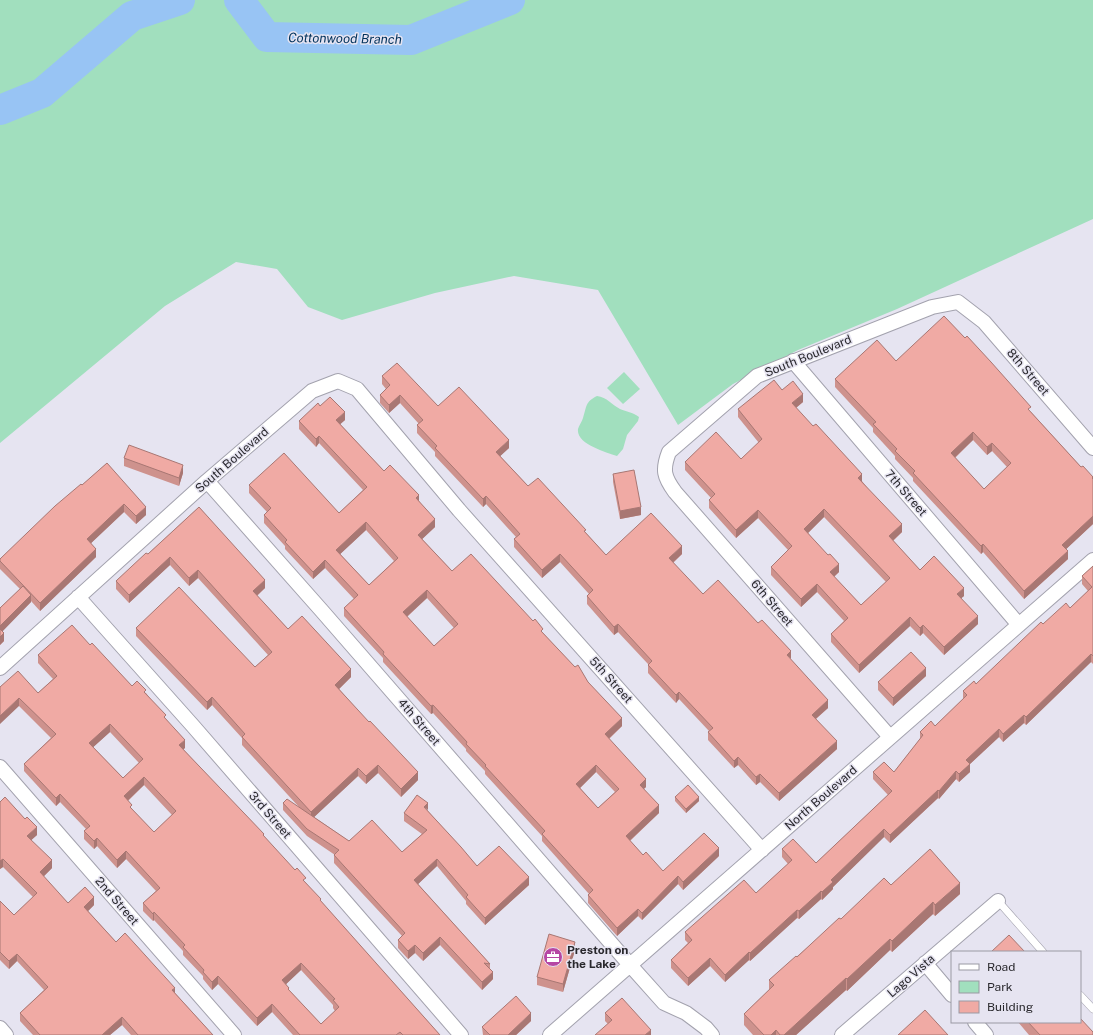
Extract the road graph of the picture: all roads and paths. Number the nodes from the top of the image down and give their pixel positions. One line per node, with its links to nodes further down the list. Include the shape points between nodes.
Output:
1 (958, 302): 2 (street, South Boulevard, via 932,307); 3 (street, 8th Street, via 984,322)
2 (793, 362): 4 (street, South Boulevard, via 757,376 668,452); 9 (street, 7th Street)
3 (1093, 448)
4 (664, 464): 11 (street, 6th Street, via 666,480 675,492)
5 (207, 481): 6 (street, South Boulevard, via 312,390 338,381 357,389); 8 (street, South Boulevard); 17 (street, 4th Street)
6 (459, 510): 13 (street, 5th Street)
7 (1093, 560): 9 (street, North Boulevard)
8 (78, 597): 10 (street, South Boulevard); 25 (street, 3rd Street)
9 (1019, 625): 11 (street, North Boulevard)
10 (0, 668)
11 (890, 737): 13 (street, North Boulevard)
12 (0, 767): 24 (street, 2nd Street)
13 (762, 850): 17 (street, North Boulevard)
14 (998, 901): 15 (lane); 16 (street, Lago Vista)
15 (1042, 951)
16 (925, 964): 18 (street); 28 (street, Lago Vista)
17 (630, 965): 26 (street, North Boulevard); 27 (street, 4th Street, via 664,1003 686,1013)
18 (951, 995)
19 (1081, 995): 20 (lane)
20 (1093, 1009)
21 (976, 1023): 29 (street)
22 (0, 1028): 23 (street)
23 (6, 1035)
24 (234, 1035)
25 (461, 1035)
26 (550, 1035)
27 (712, 1035)
28 (843, 1035)
29 (986, 1035)

